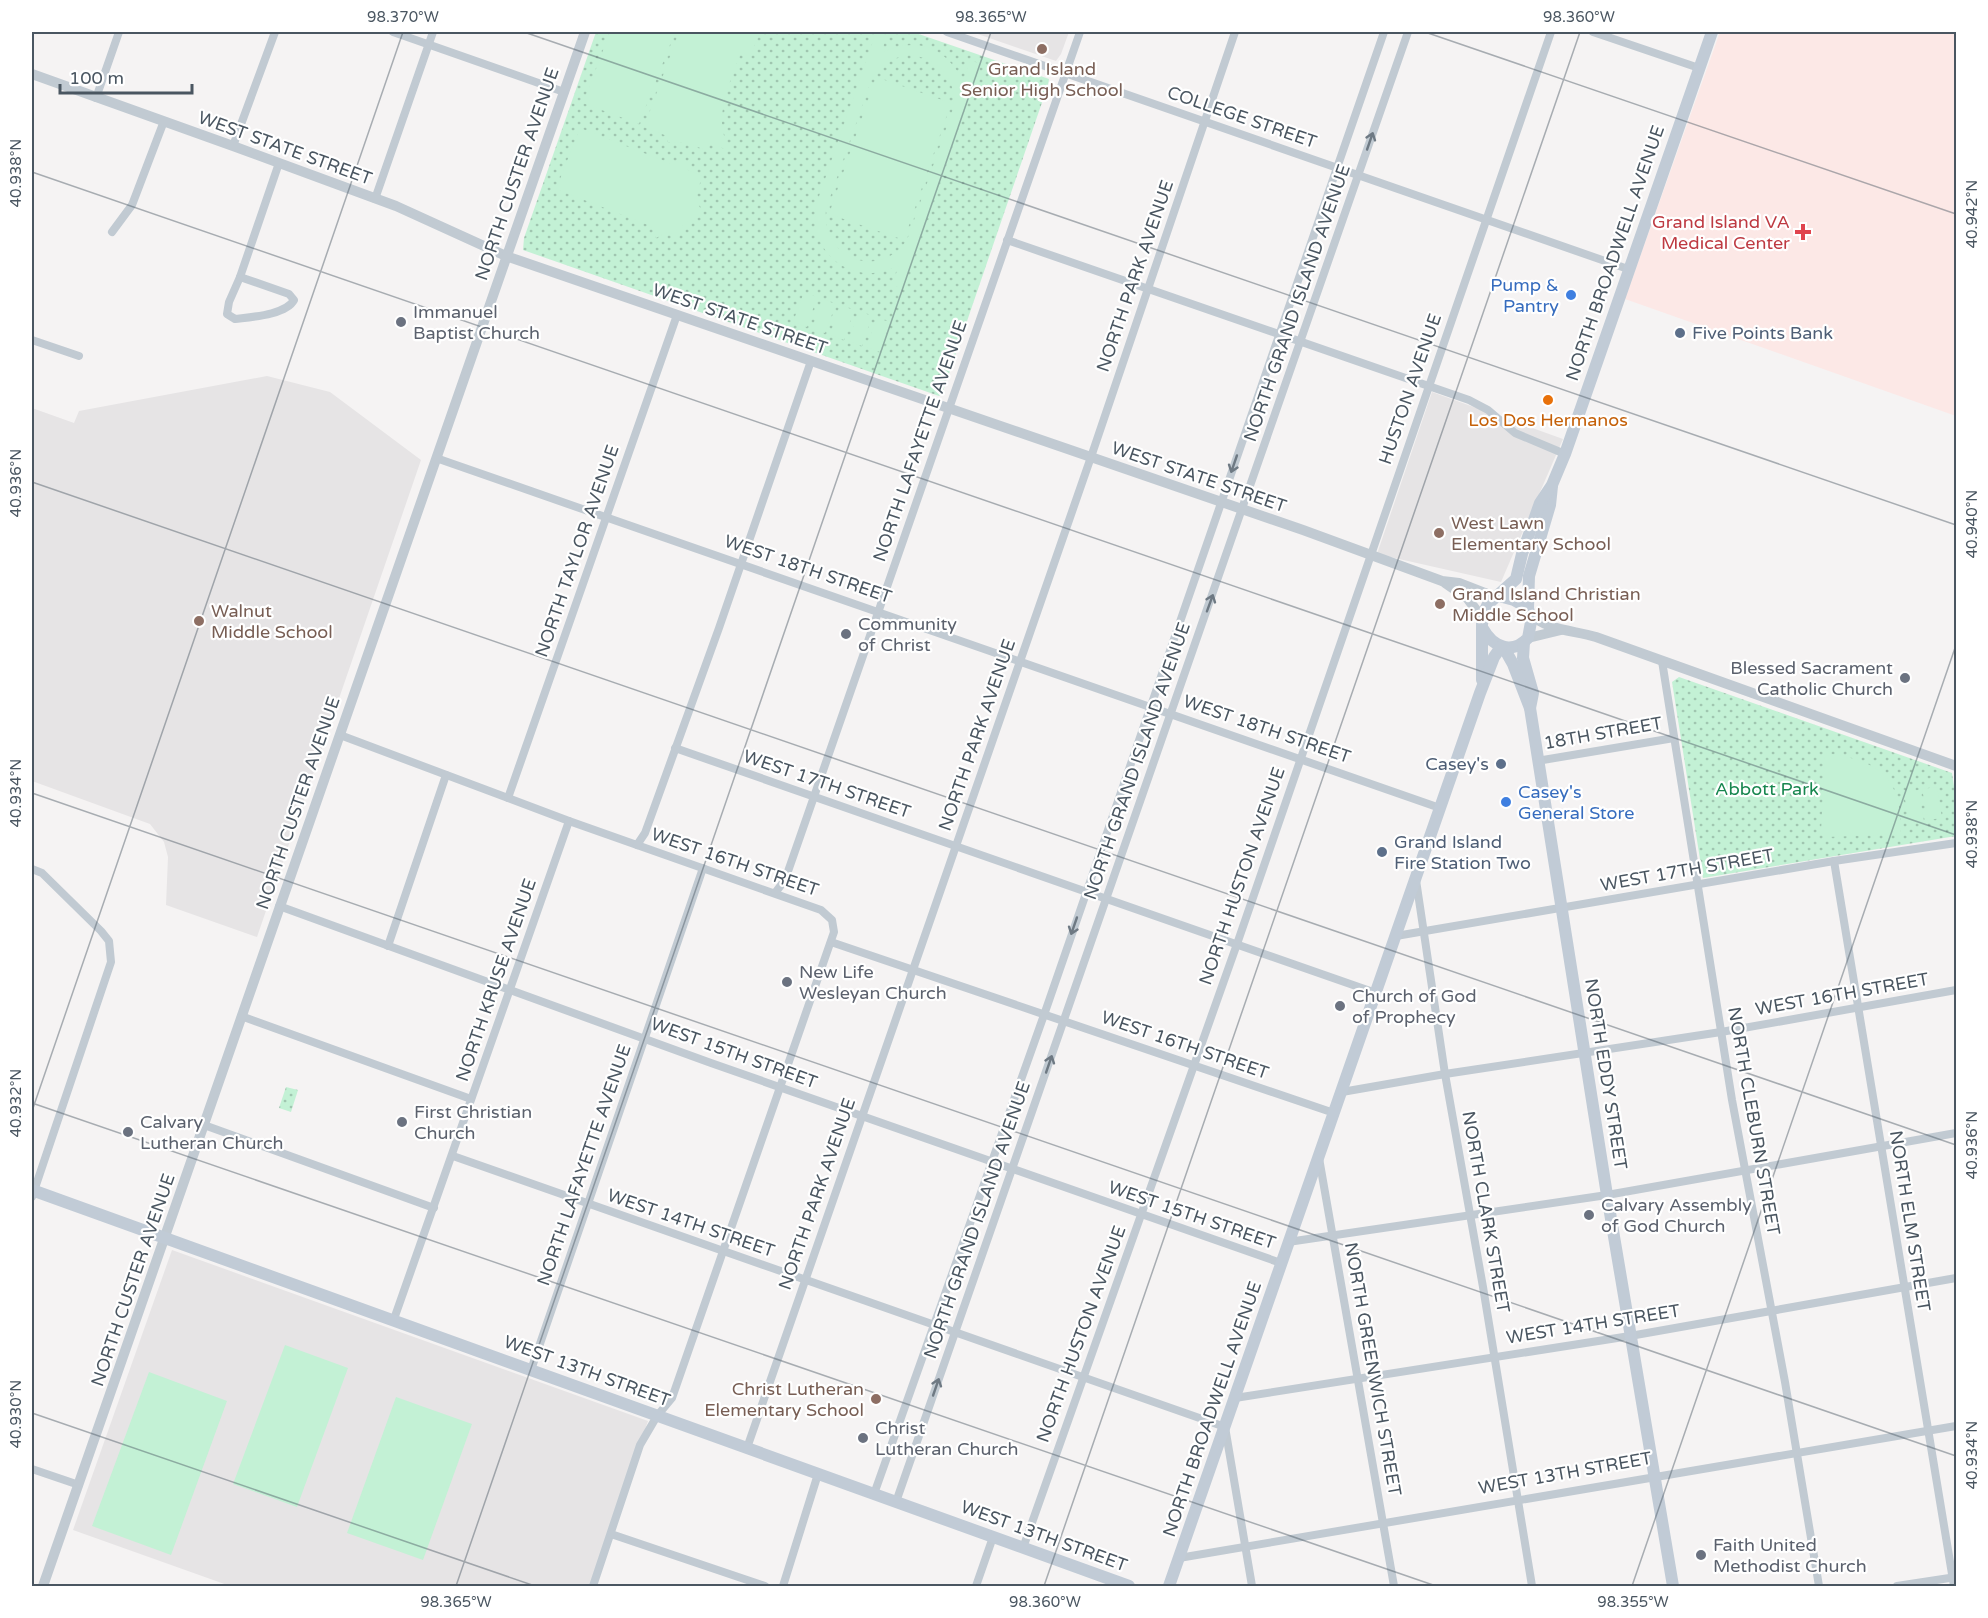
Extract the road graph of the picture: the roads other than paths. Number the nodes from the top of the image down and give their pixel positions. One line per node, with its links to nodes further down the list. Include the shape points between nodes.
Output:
1 (119, 32): 19 (street)
2 (275, 32): 22 (street)
3 (393, 32): 14 (street)
4 (433, 32): 14 (street)
5 (585, 32): 18 (street, NORTH CUSTER AVENUE)
6 (947, 32): 16 (street, COLLEGE STREET)
7 (1080, 32): 16 (street, NORTH LAFAYETTE AVENUE)
8 (1235, 32): 21 (street, NORTH PARK AVENUE)
9 (1384, 32): 24 (street, NORTH GRAND ISLAND AVENUE)
10 (1408, 32): 25 (street, NORTH GRAND ISLAND AVENUE, one-way to 10)
11 (1551, 32): 27 (street, HUSTON AVENUE)
12 (1593, 32): 15 (street)
13 (1712, 32): 15 (main road, NORTH BROADWELL AVENUE)
14 (429, 44): 18 (street); 26 (street)
15 (1699, 68): 31 (main road, NORTH BROADWELL AVENUE)
16 (1066, 73): 21 (street, COLLEGE STREET); 29 (street, NORTH LAFAYETTE AVENUE)
17 (32, 74): 19 (street, WEST STATE STREET)
18 (564, 92): 30 (street, NORTH CUSTER AVENUE)
19 (96, 98): 20 (street, WEST STATE STREET)
20 (164, 121): 22 (street, WEST STATE STREET); 28 (street, via 132,205)
21 (1205, 122): 24 (street, COLLEGE STREET); 33 (street, NORTH PARK AVENUE)
22 (233, 146): 23 (street, WEST STATE STREET)
23 (279, 163): 26 (street, WEST STATE STREET); 32 (street)
24 (1337, 168): 25 (street, COLLEGE STREET); 35 (street, NORTH GRAND ISLAND AVENUE)
25 (1358, 175): 27 (street, COLLEGE STREET); 37 (street, NORTH GRAND ISLAND AVENUE)
26 (375, 199): 30 (street, WEST STATE STREET)
27 (1486, 219): 31 (street, COLLEGE STREET); 40 (street, HUSTON AVENUE)
28 (112, 232)
29 (1007, 240): 33 (street); 41 (street, NORTH LAFAYETTE AVENUE)
30 (506, 256): 34 (street, WEST STATE STREET); 44 (street, NORTH CUSTER AVENUE)
31 (1628, 268): 42 (main road, NORTH BROADWELL AVENUE)
32 (240, 277): 32 (street, via 227,314 234,319 281,311 294,300 289,294)
33 (1148, 289): 35 (street); 43 (street, NORTH PARK AVENUE)
34 (677, 315): 39 (street, WEST STATE STREET); 48 (street, NORTH TAYLOR AVENUE)
35 (1279, 334): 37 (street); 46 (street, NORTH GRAND ISLAND AVENUE, one-way to 46)
36 (32, 340): 38 (street)
37 (1301, 342): 40 (street); 47 (street, NORTH GRAND ISLAND AVENUE)
38 (79, 356)
39 (811, 361): 41 (street, WEST STATE STREET); 50 (street)
40 (1429, 386): 42 (street, via 1478,404 1515,433); 49 (street, HUSTON AVENUE)
41 (948, 408): 43 (street, WEST STATE STREET); 53 (street, NORTH LAFAYETTE AVENUE)
42 (1564, 454): 45 (main road, NORTH BROADWELL AVENUE)
43 (1091, 457): 46 (street, WEST STATE STREET); 59 (street, NORTH PARK AVENUE)
44 (436, 458): 48 (street, WEST 18TH STREET); 65 (street, NORTH CUSTER AVENUE)
45 (1552, 485): 52 (main road, NORTH BROADWELL AVENUE, via 1537,511 1515,579); 54 (main road, NORTH BROADWELL AVENUE, via 1529,576)
46 (1221, 502): 47 (street, WEST STATE STREET); 62 (street, NORTH GRAND ISLAND AVENUE)
47 (1243, 509): 49 (street, WEST STATE STREET); 64 (street, NORTH GRAND ISLAND AVENUE, one-way to 47)
48 (606, 517): 50 (street, WEST 18TH STREET); 73 (street, NORTH TAYLOR AVENUE)
49 (1371, 555): 51 (street, WEST STATE STREET); 68 (street, HUSTON AVENUE)
50 (741, 563): 53 (street, WEST 18TH STREET); 67 (street)
51 (1442, 581): 52 (street, WEST STATE STREET); 55 (street, WEST STATE STREET, via 1468,599)
52 (1497, 596): 54 (main road, via 1514,600); 55 (main road, via 1488,604)
53 (879, 611): 59 (street, WEST 18TH STREET); 72 (street, NORTH LAFAYETTE AVENUE)
54 (1529, 611): 56 (street, via 1542,623); 57 (main road, via 1531,622)
55 (1482, 624): 58 (main road, via 1489,640); 61 (main road, NORTH BROADWELL AVENUE)
56 (1561, 630): 57 (street); 60 (street, via 1596,637)
57 (1526, 640): 58 (main road); 63 (main road, NORTH EDDY STREET, via 1522,658 1533,693)
58 (1503, 647): 61 (main road, NORTH BROADWELL AVENUE, via 1494,657); 63 (main road, NORTH EDDY STREET)
59 (1020, 660): 62 (street, WEST 18TH STREET); 78 (street, NORTH PARK AVENUE)
60 (1662, 661): 66 (street, NORTH CLEBURN STREET); 70 (street)
61 (1480, 693): 74 (main road, NORTH BROADWELL AVENUE)
62 (1151, 705): 64 (street, WEST 18TH STREET); 84 (street, NORTH GRAND ISLAND AVENUE)
63 (1530, 708): 69 (main road, NORTH EDDY STREET)
64 (1171, 712): 68 (street, WEST 18TH STREET); 86 (street, NORTH GRAND ISLAND AVENUE)
65 (340, 735): 71 (street, WEST 16TH STREET); 87 (street, NORTH CUSTER AVENUE)
66 (1674, 738): 69 (street, 18TH STREET); 83 (street, NORTH CLEBURN STREET)
67 (675, 748): 72 (street, WEST 17TH STREET); 77 (street, via 645,833)
68 (1301, 758): 74 (street, WEST 18TH STREET); 92 (street, NORTH HUSTON AVENUE)
69 (1537, 761): 88 (main road, NORTH EDDY STREET)
70 (1956, 766)
71 (446, 775): 73 (street, WEST 16TH STREET); 93 (street)
72 (814, 796): 78 (street, WEST 17TH STREET); 85 (street, NORTH LAFAYETTE AVENUE, via 785,880)
73 (508, 798): 75 (street, WEST 16TH STREET)
74 (1440, 808): 82 (main road, NORTH BROADWELL AVENUE)
75 (569, 821): 77 (street, WEST 16TH STREET); 95 (street, NORTH KRUSE AVENUE)
76 (1956, 843): 79 (street, WEST 17TH STREET)
77 (637, 844): 80 (street, WEST 16TH STREET)
78 (956, 845): 84 (street, WEST 17TH STREET); 94 (street, NORTH PARK AVENUE)
79 (1834, 861): 83 (street, WEST 17TH STREET); 98 (street, NORTH ELM STREET)
80 (703, 868): 85 (street, WEST 16TH STREET); 103 (street, NORTH LAFAYETTE AVENUE)
81 (32, 869): 120 (street, via 42,873 101,931 109,941 111,962)
82 (1415, 878): 89 (street, NORTH CLARK STREET); 90 (main road, NORTH BROADWELL AVENUE)
83 (1698, 885): 88 (street, WEST 17TH STREET); 102 (street, NORTH CLEBURN STREET)
84 (1086, 891): 86 (street, WEST 17TH STREET); 99 (street, NORTH GRAND ISLAND AVENUE, one-way to 99)
85 (775, 893): 91 (street, WEST 16TH STREET, via 821,910 832,921)
86 (1106, 898): 92 (street, WEST 17TH STREET); 101 (street, NORTH GRAND ISLAND AVENUE)
87 (279, 906): 93 (street, WEST 15TH STREET); 100 (street, NORTH CUSTER AVENUE)
88 (1561, 908): 89 (street, WEST 17TH STREET); 104 (main road, NORTH EDDY STREET)
89 (1424, 931): 90 (street); 106 (street, NORTH CLARK STREET)
90 (1396, 936): 97 (main road, NORTH BROADWELL AVENUE)
91 (831, 942): 94 (street, WEST 16TH STREET); 107 (street)
92 (1237, 944): 97 (street, WEST 17TH STREET); 105 (street, NORTH HUSTON AVENUE)
93 (388, 946): 95 (street, WEST 15TH STREET)
94 (913, 970): 99 (street, WEST 16TH STREET); 111 (street, NORTH PARK AVENUE)
95 (510, 990): 103 (street, WEST 15TH STREET); 109 (street, NORTH KRUSE AVENUE)
96 (1956, 990): 98 (street, WEST 16TH STREET)
97 (1377, 993): 108 (main road, NORTH BROADWELL AVENUE)
98 (1858, 1008): 102 (street, WEST 16TH STREET); 114 (street, NORTH ELM STREET)
99 (1044, 1015): 101 (street, WEST 16TH STREET); 117 (street, NORTH GRAND ISLAND AVENUE)
100 (241, 1016): 109 (street); 112 (street, NORTH CUSTER AVENUE)
101 (1064, 1022): 105 (street, WEST 16TH STREET); 118 (street, NORTH GRAND ISLAND AVENUE, one-way to 101)
102 (1721, 1032): 104 (street, WEST 16TH STREET); 119 (street, NORTH CLEBURN STREET)
103 (644, 1039): 107 (street, WEST 15TH STREET); 122 (street, NORTH LAFAYETTE AVENUE)
104 (1584, 1053): 106 (street, WEST 16TH STREET); 121 (main road, NORTH EDDY STREET)
105 (1193, 1066): 110 (street, WEST 16TH STREET); 124 (street, NORTH HUSTON AVENUE)
106 (1445, 1074): 108 (street, WEST 16TH STREET); 125 (street, NORTH CLARK STREET)
107 (780, 1088): 111 (street, WEST 15TH STREET); 129 (street)
108 (1342, 1092): 110 (main road, NORTH BROADWELL AVENUE)
109 (471, 1099): 115 (street, NORTH KRUSE AVENUE)
110 (1335, 1113): 116 (main road, NORTH BROADWELL AVENUE)
111 (862, 1116): 117 (street, WEST 15TH STREET); 132 (street, NORTH PARK AVENUE)
112 (204, 1125): 123 (street); 127 (street, NORTH CUSTER AVENUE)
113 (1956, 1133): 114 (street)
114 (1881, 1146): 119 (street); 133 (street, NORTH ELM STREET)
115 (453, 1156): 122 (street, WEST 14TH STREET); 123 (street, NORTH KRUSE AVENUE)
116 (1319, 1156): 126 (street, NORTH GREENWICH STREET); 128 (main road, NORTH BROADWELL AVENUE)
117 (992, 1162): 118 (street, WEST 15TH STREET); 136 (street, NORTH GRAND ISLAND AVENUE)
118 (1012, 1169): 124 (street, WEST 15TH STREET); 137 (street, NORTH GRAND ISLAND AVENUE)
119 (1745, 1171): 121 (street); 134 (street, NORTH CLEBURN STREET)
120 (32, 1193): 127 (main road, WEST 13TH STREET)
121 (1607, 1195): 125 (street); 138 (main road, NORTH EDDY STREET)
122 (588, 1204): 129 (street, WEST 14TH STREET); 140 (street, NORTH LAFAYETTE AVENUE)
123 (434, 1208): 135 (street, NORTH KRUSE AVENUE)
124 (1141, 1215): 130 (street, WEST 15TH STREET); 141 (street, NORTH HUSTON AVENUE)
125 (1471, 1215): 126 (street); 139 (street, NORTH CLARK STREET)
126 (1333, 1236): 128 (street); 142 (street, NORTH GREENWICH STREET)
127 (165, 1238): 135 (main road, WEST 13TH STREET); 153 (street, NORTH CUSTER AVENUE)
128 (1288, 1242): 130 (main road, NORTH BROADWELL AVENUE)
129 (722, 1252): 132 (street, WEST 14TH STREET); 144 (street, via 672,1398)
130 (1281, 1263): 143 (main road, NORTH BROADWELL AVENUE)
131 (1956, 1278): 133 (street, WEST 14TH STREET)
132 (805, 1280): 136 (street, WEST 14TH STREET); 148 (street, NORTH PARK AVENUE)
133 (1905, 1287): 134 (street, WEST 14TH STREET); 147 (street, NORTH ELM STREET)
134 (1772, 1311): 138 (street, WEST 14TH STREET); 149 (street, NORTH CLEBURN STREET)
135 (394, 1319): 140 (main road, WEST 13TH STREET)
136 (934, 1325): 137 (street, WEST 14TH STREET); 154 (street, NORTH GRAND ISLAND AVENUE)
137 (956, 1332): 141 (street, WEST 14TH STREET); 156 (street, NORTH GRAND ISLAND AVENUE, one-way to 137)
138 (1630, 1336): 139 (street, WEST 14TH STREET); 152 (main road, NORTH EDDY STREET)
139 (1495, 1357): 142 (street, WEST 14TH STREET); 155 (street, NORTH CLARK STREET)
140 (531, 1370): 144 (main road, WEST 13TH STREET)
141 (1083, 1377): 146 (street, WEST 14TH STREET); 161 (street, NORTH HUSTON AVENUE)
142 (1358, 1379): 143 (street, WEST 14TH STREET); 157 (street, NORTH GREENWICH STREET)
143 (1235, 1398): 146 (main road, NORTH BROADWELL AVENUE)
144 (657, 1416): 148 (main road, WEST 13TH STREET); 158 (street, via 640,1445)
145 (1956, 1426): 147 (street, WEST 13TH STREET)
146 (1225, 1427): 160 (street); 162 (main road, NORTH BROADWELL AVENUE)
147 (1929, 1431): 149 (street, WEST 13TH STREET); 163 (street, NORTH ELM STREET)
148 (747, 1448): 151 (main road, WEST 13TH STREET)
149 (1797, 1453): 152 (street, WEST 13TH STREET); 175 (street, NORTH CLEBURN STREET)
150 (32, 1468): 153 (street)
151 (818, 1474): 154 (main road, WEST 13TH STREET); 167 (street)
152 (1654, 1476): 155 (street, WEST 13TH STREET); 174 (main road, NORTH EDDY STREET)
153 (79, 1485): 164 (street, NORTH CUSTER AVENUE)
154 (874, 1494): 156 (main road, WEST 13TH STREET)
155 (1518, 1500): 157 (street, WEST 13TH STREET); 173 (street, NORTH CLARK STREET)
156 (896, 1502): 159 (main road, WEST 13TH STREET)
157 (1382, 1523): 160 (street, WEST 13TH STREET); 172 (street, NORTH GREENWICH STREET)
158 (611, 1534): 165 (street); 166 (street)
159 (993, 1537): 161 (main road, WEST 13TH STREET); 168 (street)
160 (1245, 1546): 162 (street, WEST 13TH STREET); 171 (street)
161 (1023, 1548): 169 (main road, WEST 13TH STREET)
162 (1179, 1558): 170 (main road, NORTH BROADWELL AVENUE)
163 (1955, 1580): 176 (street)
164 (43, 1587)
165 (593, 1587)
166 (765, 1587)
167 (783, 1587)
168 (976, 1587)
169 (1129, 1587)
170 (1169, 1587)
171 (1252, 1587)
172 (1394, 1587)
173 (1532, 1587)
174 (1673, 1587)
175 (1819, 1587)
176 (1897, 1587)

